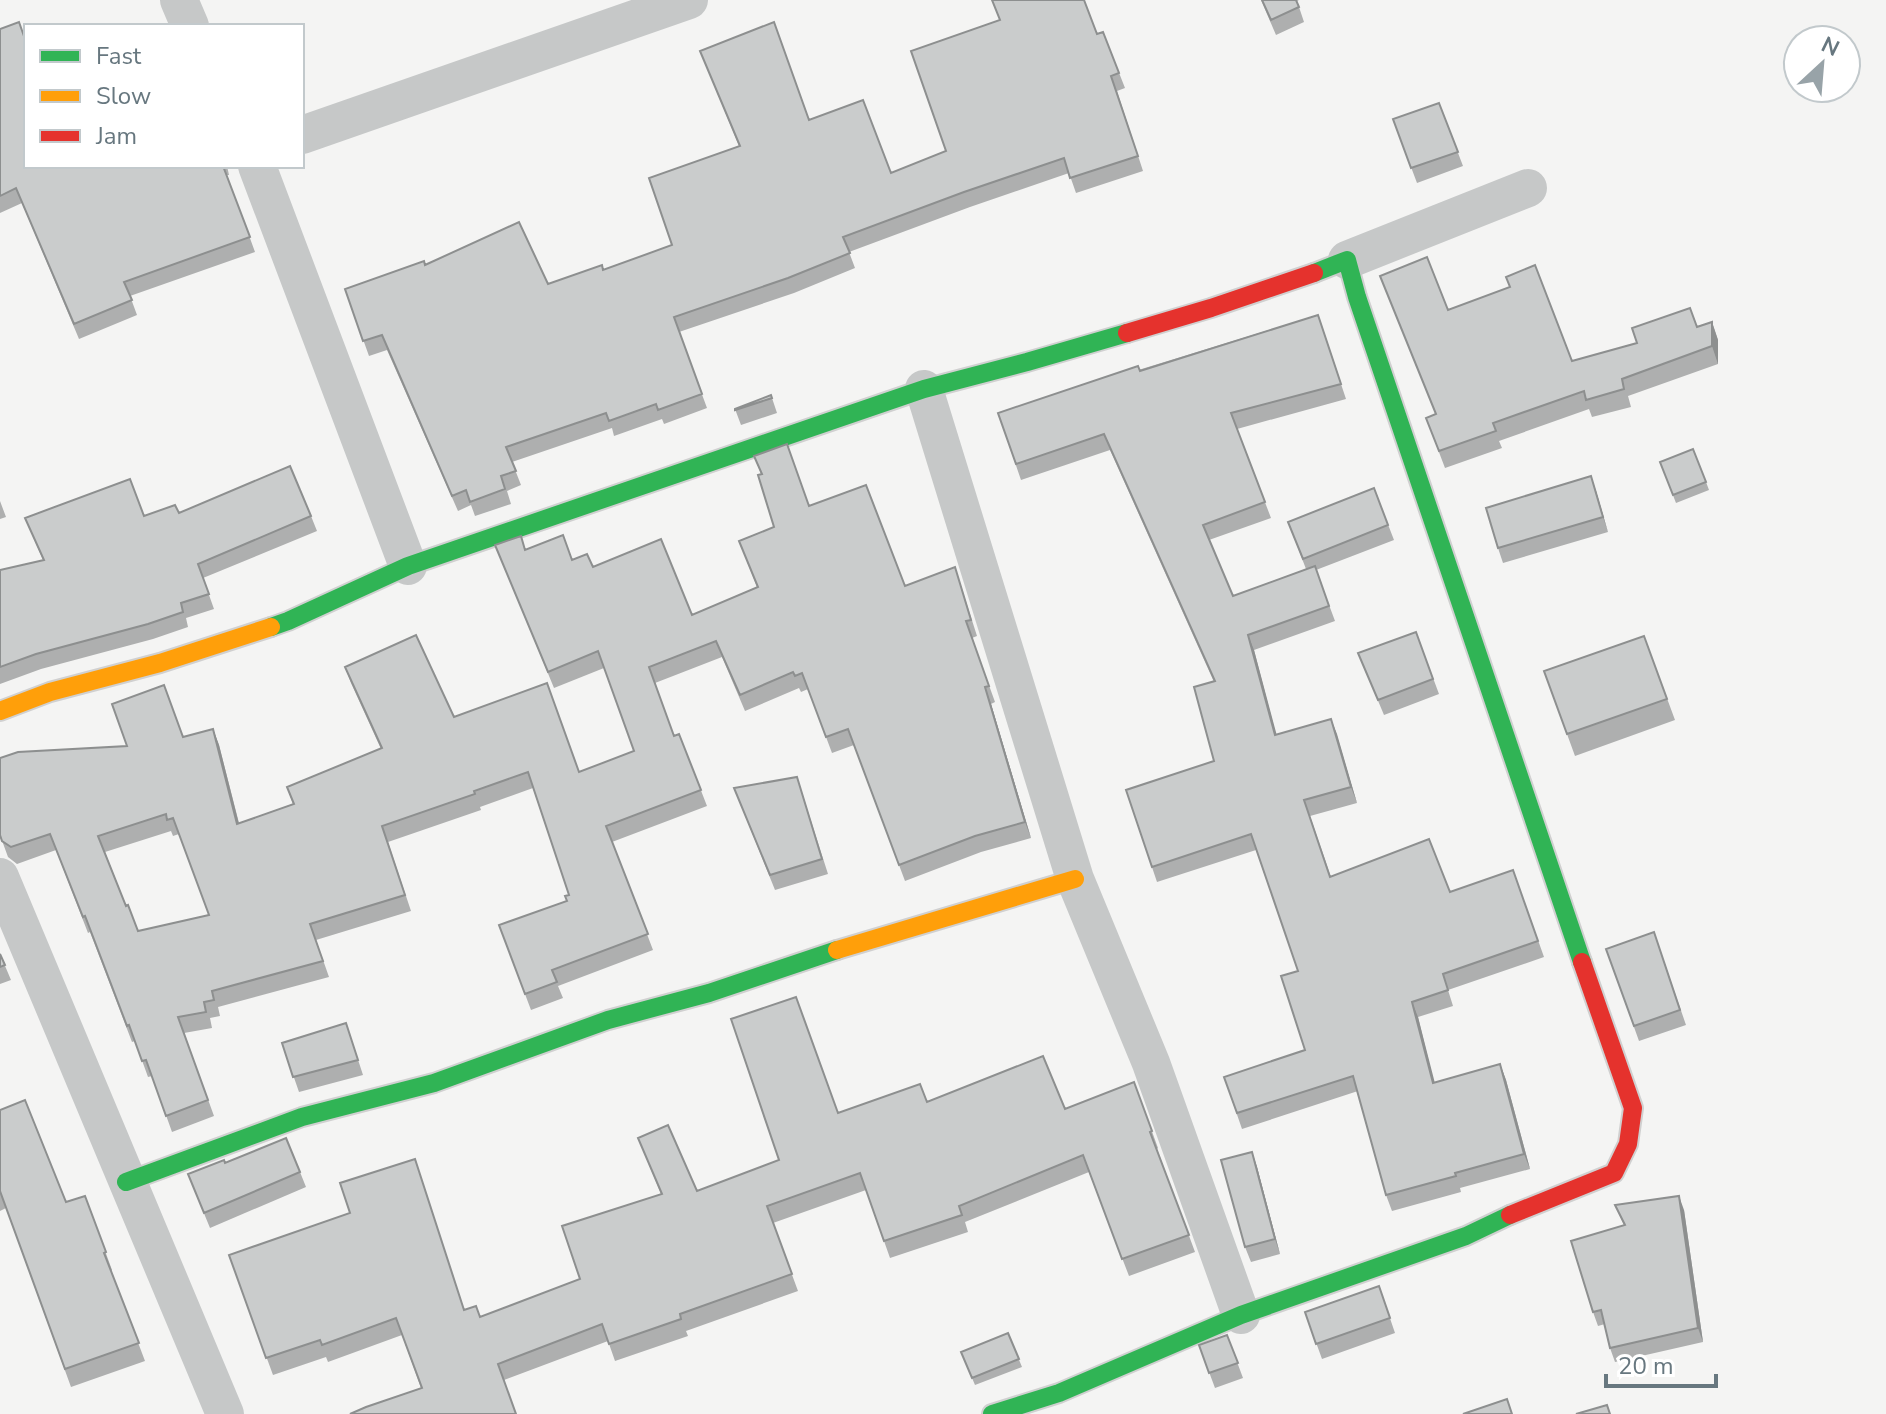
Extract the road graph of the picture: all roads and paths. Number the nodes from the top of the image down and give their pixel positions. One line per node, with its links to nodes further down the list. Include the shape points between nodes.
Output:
1 (179, 0): 3 (street)
2 (689, 0): 4 (street)
3 (189, 24)
4 (304, 134)
5 (258, 168): 9 (street)
6 (1528, 188): 7 (street)
7 (1347, 260): 8 (street, via 1211,308); 14 (street, via 1633,1108 1628,1144 1614,1173 1466,1236)
8 (924, 389): 9 (street); 12 (street)
9 (408, 566): 10 (street, via 288,621)
10 (0, 711)
11 (0, 877): 13 (street)
12 (1075, 879): 13 (street, via 608,1020 434,1083 302,1117); 14 (street, via 1151,1063)
13 (126, 1182): 15 (street)
14 (1241, 1315): 16 (street, via 1059,1393)
15 (225, 1414)
16 (992, 1414)

